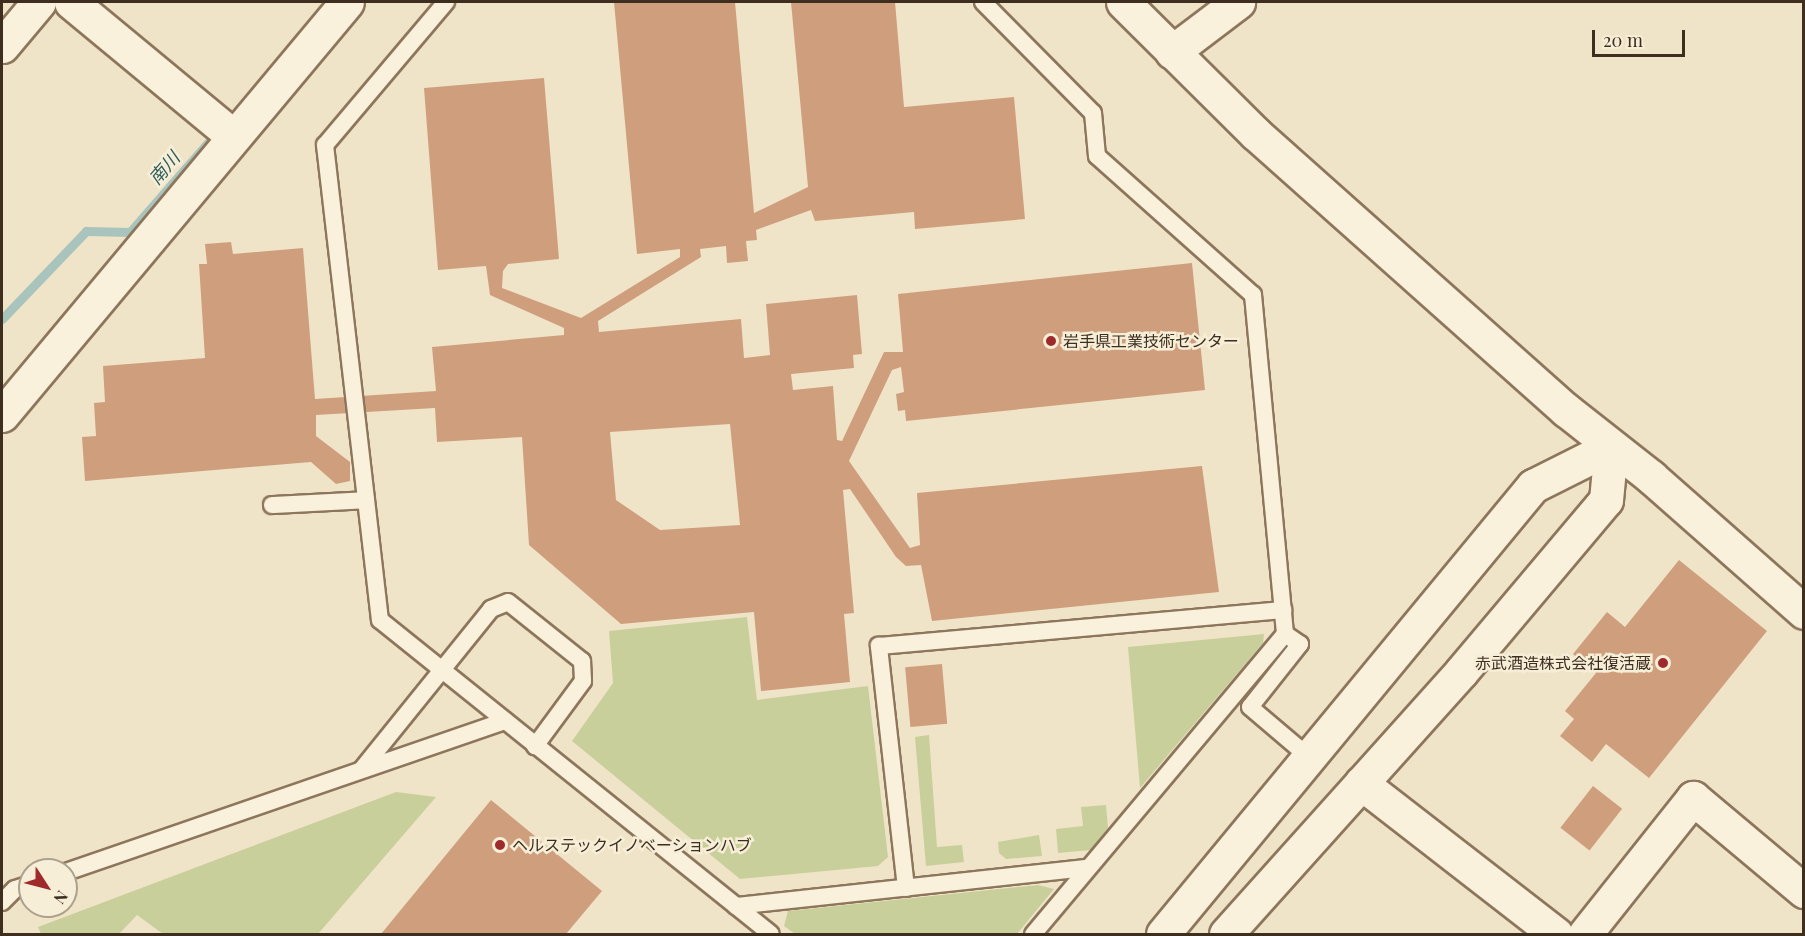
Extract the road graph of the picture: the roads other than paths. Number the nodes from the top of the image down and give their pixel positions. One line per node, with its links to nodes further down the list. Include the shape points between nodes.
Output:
1 (39, 2): 8 (street)
2 (71, 2): 10 (street)
3 (347, 2): 10 (street)
4 (446, 2): 13 (lane, via 325,145)
5 (983, 2): 15 (lane, via 1093,113 1097,156 1253,295)
6 (1123, 2): 9 (street)
7 (1238, 2): 9 (street)
8 (2, 46)
9 (1172, 52): 12 (street, via 1256,134)
10 (232, 135): 11 (street)
11 (2, 415)
12 (1611, 447): 16 (street, via 1651,477); 21 (street, via 1533,486); 23 (street, via 1606,500)
13 (366, 500): 14 (lane); 18 (lane, via 380,620)
14 (272, 505)
15 (1284, 610): 17 (lane); 27 (lane, via 879,646)
16 (1803, 612)
17 (1286, 634): 21 (lane, via 1300,644 1250,707); 25 (lane)
18 (440, 669): 19 (lane); 20 (lane, via 491,609 508,602 582,661 583,681); 22 (lane)
19 (506, 721): 20 (lane); 22 (lane)
20 (535, 746): 30 (lane)
21 (1309, 757): 33 (street)
22 (362, 769): 24 (lane)
23 (1361, 783): 34 (street); 35 (street)
24 (78, 868)
25 (1087, 868): 27 (lane); 32 (lane)
26 (18, 888): 29 (lane)
27 (906, 888): 30 (lane)
28 (1803, 891): 36 (street, via 1694,798)
29 (2, 902)
30 (736, 906): 31 (lane)
31 (771, 934)
32 (1033, 934)
33 (1163, 934)
34 (1226, 934)
35 (1556, 934)
36 (1585, 934)

